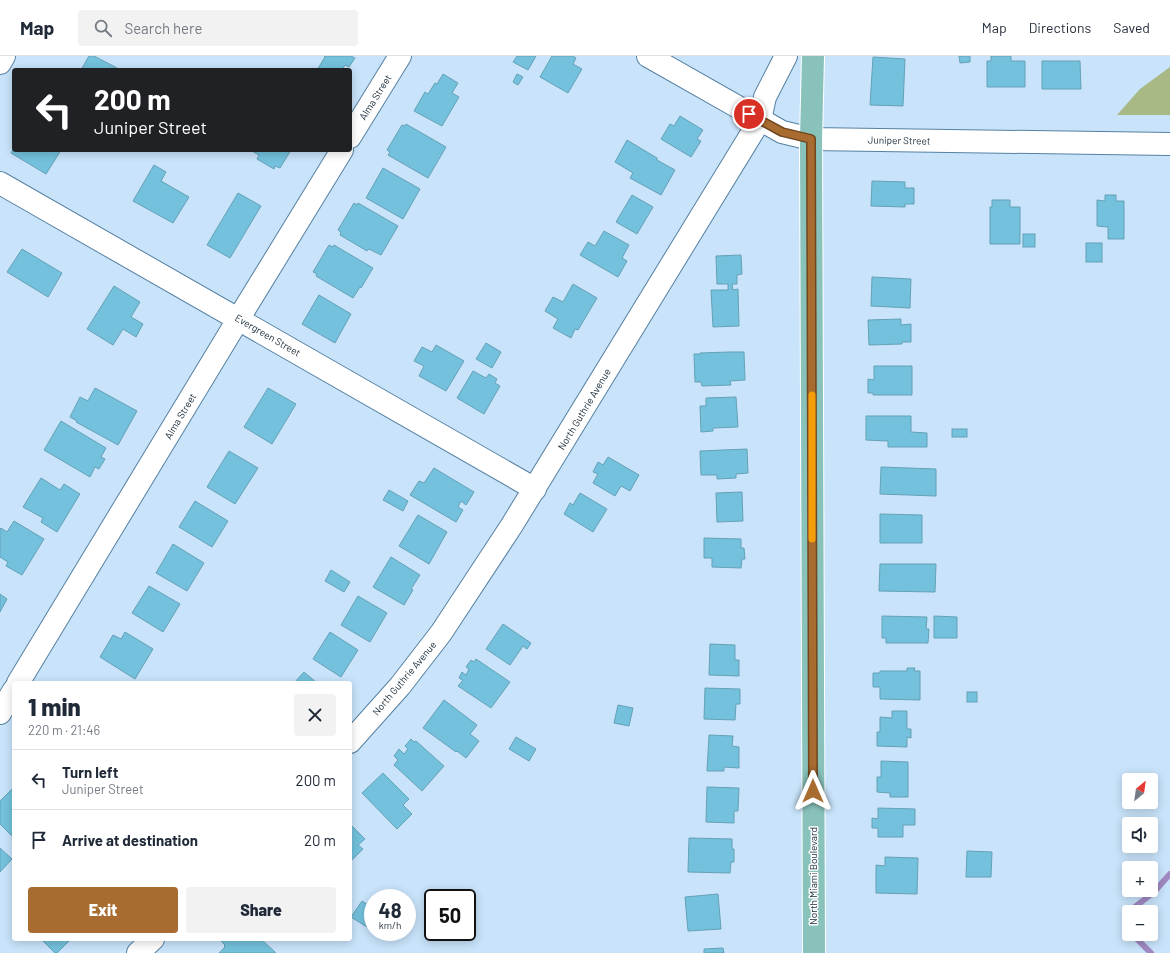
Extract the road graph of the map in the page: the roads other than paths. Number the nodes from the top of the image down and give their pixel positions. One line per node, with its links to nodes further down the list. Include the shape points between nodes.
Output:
1 (4, 56): 6 (street)
2 (400, 56): 8 (street, Alma Street)
3 (648, 56): 7 (street, Juniper Street)
4 (786, 56): 7 (street, North Guthrie Avenue, via 765,97)
5 (813, 56): 9 (main road, North Miami Boulevard)
6 (0, 63)
7 (760, 120): 9 (street, Juniper Street, via 782,132); 14 (street, North Guthrie Avenue)
8 (352, 134)
9 (811, 139): 10 (street, Juniper Street); 21 (main road, North Miami Boulevard)
10 (1170, 144)
11 (341, 152): 13 (street, Alma Street)
12 (0, 182): 13 (street, Evergreen Street)
13 (239, 318): 14 (street, Evergreen Street); 15 (street, Alma Street)
14 (535, 489): 18 (street, North Guthrie Avenue, via 441,634 400,686)
15 (19, 681)
16 (12, 693): 17 (street)
17 (0, 714)
18 (352, 740)
19 (150, 941): 20 (street)
20 (138, 953)
21 (814, 953)

